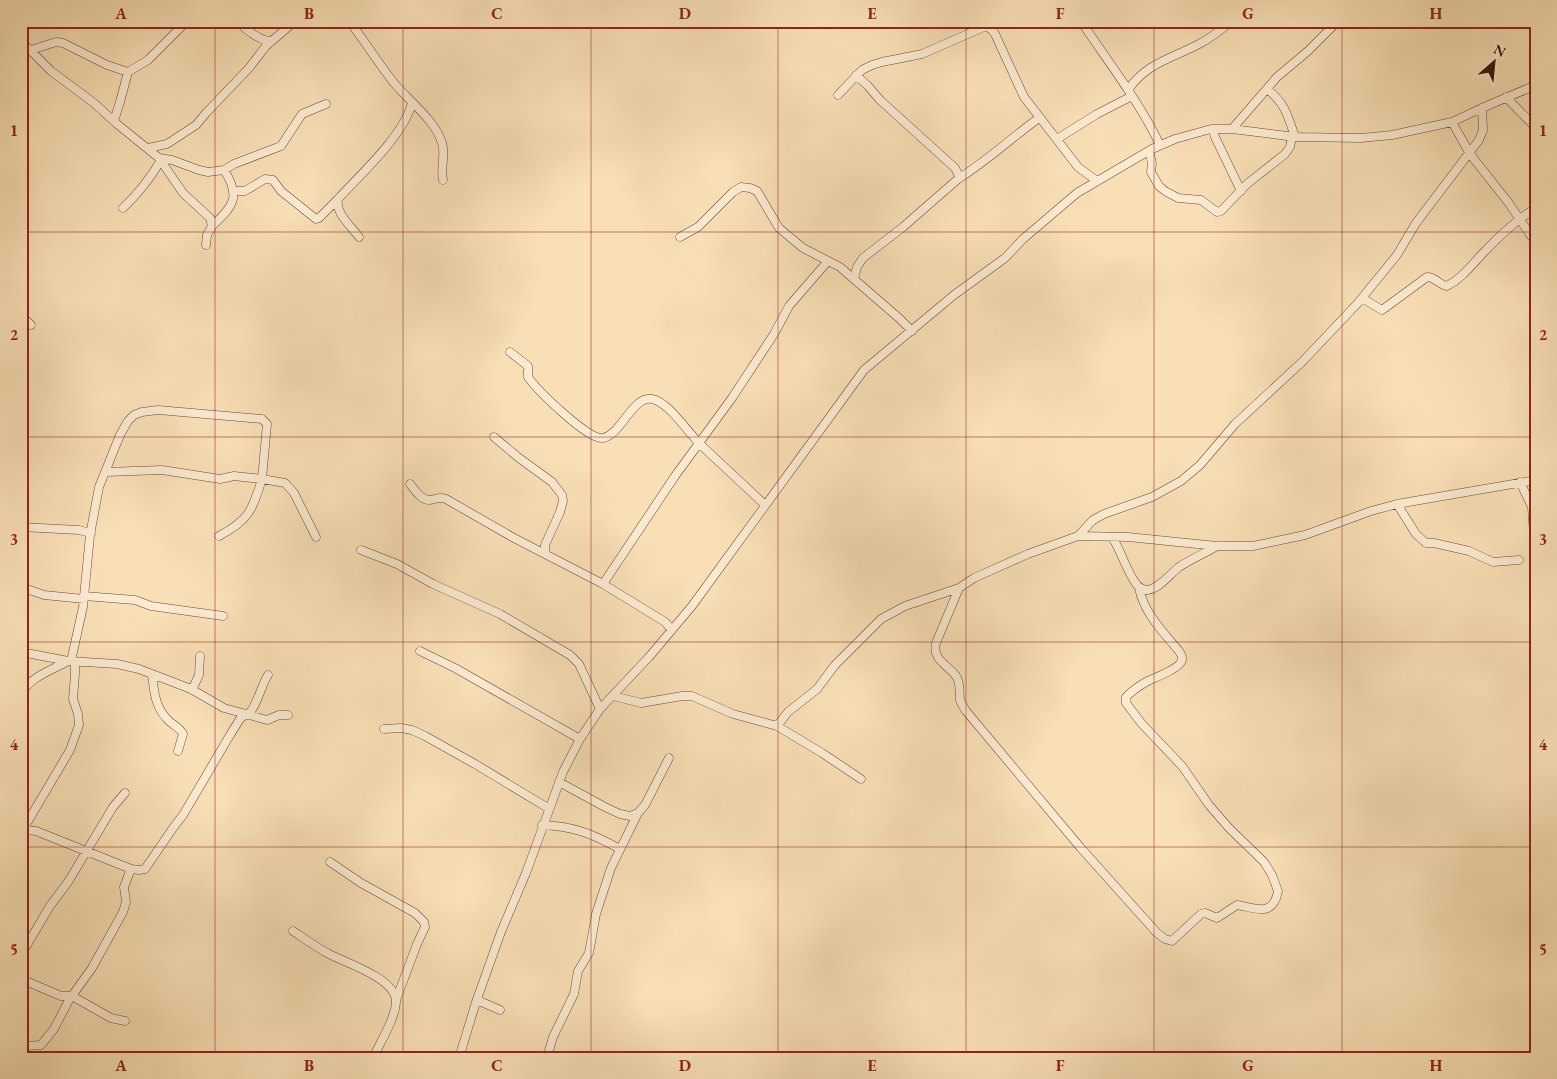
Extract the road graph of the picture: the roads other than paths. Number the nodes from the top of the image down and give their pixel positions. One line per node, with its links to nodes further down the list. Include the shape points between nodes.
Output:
1 (187, 21): 11 (street, via 148,60)
2 (237, 21): 9 (street, via 254,34)
3 (295, 21): 9 (street)
4 (348, 21): 18 (street)
5 (1081, 21): 15 (street)
6 (1231, 21): 15 (street, via 1206,40 1149,68 1137,77)
7 (1338, 21): 14 (street)
8 (21, 41): 10 (street)
9 (271, 41): 32 (street, via 196,125 167,144)
10 (31, 50): 11 (street, via 63,42); 24 (street, via 50,71)
11 (128, 72): 24 (street)
12 (856, 75): 16 (street); 23 (street, via 877,63 922,54 986,26 994,34 1017,84); 37 (street)
13 (1536, 85): 17 (street)
14 (1266, 89): 28 (street); 29 (street, via 1286,110)
15 (1130, 93): 30 (street); 31 (street)
16 (838, 95)
17 (1506, 98): 20 (street); 26 (street)
18 (412, 103): 21 (street); 22 (street)
19 (326, 104): 38 (street, via 302,114 281,146)
20 (1482, 108): 25 (street); 34 (street, via 1483,130)
21 (424, 116): 22 (street); 42 (street, via 442,142)
22 (407, 118): 46 (street)
23 (1039, 118): 30 (street); 40 (street)
24 (114, 121): 32 (street)
25 (1452, 122): 29 (street, via 1376,138); 34 (street)
26 (1536, 128)
27 (1213, 129): 28 (street); 31 (street); 45 (street)
28 (1232, 129): 29 (street)
29 (1294, 137): 45 (street, via 1285,154)
30 (1057, 139): 43 (street, via 1078,167)
31 (1160, 145): 33 (street)
32 (148, 148): 35 (street)
33 (1149, 151): 43 (street); 45 (street, via 1154,178 1165,191 1178,198 1201,200 1217,212)
34 (1470, 154): 49 (street); 57 (street)
35 (160, 159): 38 (street, via 208,172); 47 (street, via 139,194); 50 (street, via 183,193 210,218)
36 (1536, 161): 39 (street)
37 (955, 168): 40 (street); 41 (street)
38 (224, 170): 44 (street)
39 (1536, 171)
40 (969, 172): 41 (street)
41 (958, 179): 56 (street, via 863,258)
42 (442, 180)
43 (1096, 181): 60 (street)
44 (235, 191): 46 (street, via 244,191 265,179 273,180 281,191 316,219); 50 (street, via 231,203)
45 (1241, 191)
46 (338, 199): 51 (street, via 339,212)
47 (123, 208)
48 (1536, 208): 49 (street)
49 (1519, 219): 53 (street); 57 (street, via 1448,286 1427,277 1382,310)
50 (212, 226): 54 (street)
51 (359, 236)
52 (680, 238): 55 (street, via 698,227 733,192 741,187 750,188 757,191 779,228 803,248)
53 (1536, 243)
54 (206, 245)
55 (828, 261): 56 (street); 63 (street, via 789,306 769,343)
56 (854, 279): 60 (street)
57 (1362, 298): 75 (street, via 1187,476 1152,497 1093,520)
58 (21, 315): 59 (street)
59 (30, 325)
60 (912, 331): 69 (street, via 858,377)
61 (510, 352): 63 (street, via 528,366 528,377 541,392 595,438 604,438 620,426 639,402 653,399 669,410)
62 (494, 437): 80 (street, via 552,482 562,495 560,512)
63 (699, 443): 69 (street); 82 (street)
64 (105, 472): 65 (street, via 162,470 220,479 234,476); 65 (street, via 128,421 142,412 158,410 262,419 267,424); 72 (street)
65 (262, 479): 74 (street, via 246,518); 76 (street, via 285,483 290,488)
66 (1536, 480): 67 (street)
67 (1520, 482): 70 (street); 73 (street, via 1532,507)
68 (410, 484): 80 (street, via 426,499 446,499)
69 (765, 504): 88 (street)
70 (1397, 504): 78 (street, via 1305,535 1253,546); 81 (street, via 1416,534 1426,543 1470,551 1493,562)
71 (21, 527): 72 (street)
72 (91, 533): 86 (street)
73 (1534, 535)
74 (219, 536)
75 (1078, 536): 77 (street); 84 (street, via 1028,554)
76 (316, 537)
77 (1112, 537): 78 (street); 85 (street)
78 (1217, 546): 85 (street, via 1179,567 1154,587)
79 (361, 550): 98 (street, via 500,614 570,655 579,664)
80 (544, 553): 82 (street)
81 (1519, 560)
82 (603, 584): 88 (street, via 659,618)
83 (21, 587): 86 (street, via 44,595)
84 (959, 588): 85 (street, via 935,652 958,680 960,699 966,711 1098,868 1157,933 1172,941 1201,914 1217,918 1236,905 1266,909 1278,891 1264,862 1208,805 1182,766 1126,703 1130,693 1182,660 1182,655 1155,623); 101 (street, via 905,606 881,619)
85 (1139, 588)
86 (84, 597): 87 (street, via 135,600 150,606); 92 (street)
87 (223, 616)
88 (672, 630): 97 (street)
89 (420, 651): 103 (street)
90 (21, 652): 92 (street)
91 (200, 656): 95 (street, via 199,674)
92 (71, 661): 93 (street, via 117,664); 96 (street, via 34,679); 112 (street, via 75,674 73,699 79,725 70,750)
93 (152, 674): 95 (street); 104 (street, via 157,704 164,716 183,734)
94 (268, 675): 99 (street, via 255,706)
95 (192, 690): 99 (street, via 215,704)
96 (21, 695)
97 (613, 696): 98 (street); 101 (street, via 641,703 692,696 733,714)
98 (600, 709): 103 (street)
99 (247, 715): 100 (street, via 267,720); 116 (street, via 236,726 148,866)
100 (288, 715)
101 (777, 726): 106 (street)
102 (384, 729): 109 (street, via 406,729 425,736)
103 (580, 739): 107 (street)
104 (178, 751)
105 (669, 758): 110 (street, via 645,806)
106 (861, 779)
107 (559, 782): 109 (street); 110 (street, via 620,814 630,816)
108 (125, 793): 114 (street)
109 (548, 808): 111 (street)
110 (638, 813): 113 (street)
111 (542, 825): 113 (street, via 586,832); 122 (street)
112 (23, 831): 114 (street, via 36,831)
113 (620, 849): 128 (street, via 596,914 589,953 578,971 574,994 553,1037)
114 (87, 851): 116 (street); 118 (street)
115 (330, 862): 121 (street, via 415,913 424,922 425,927)
116 (130, 869): 120 (street, via 124,887 126,902 122,912 92,968)
117 (293, 931): 121 (street, via 380,979)
118 (21, 955)
119 (21, 980): 120 (street, via 61,996)
120 (72, 996): 124 (street, via 111,1018); 125 (street, via 45,1042 34,1046)
121 (396, 1000): 126 (street, via 390,1023)
122 (477, 1000): 123 (street); 127 (street)
123 (500, 1010)
124 (126, 1021)
125 (21, 1044)
126 (373, 1058)
127 (460, 1058)
128 (547, 1058)

